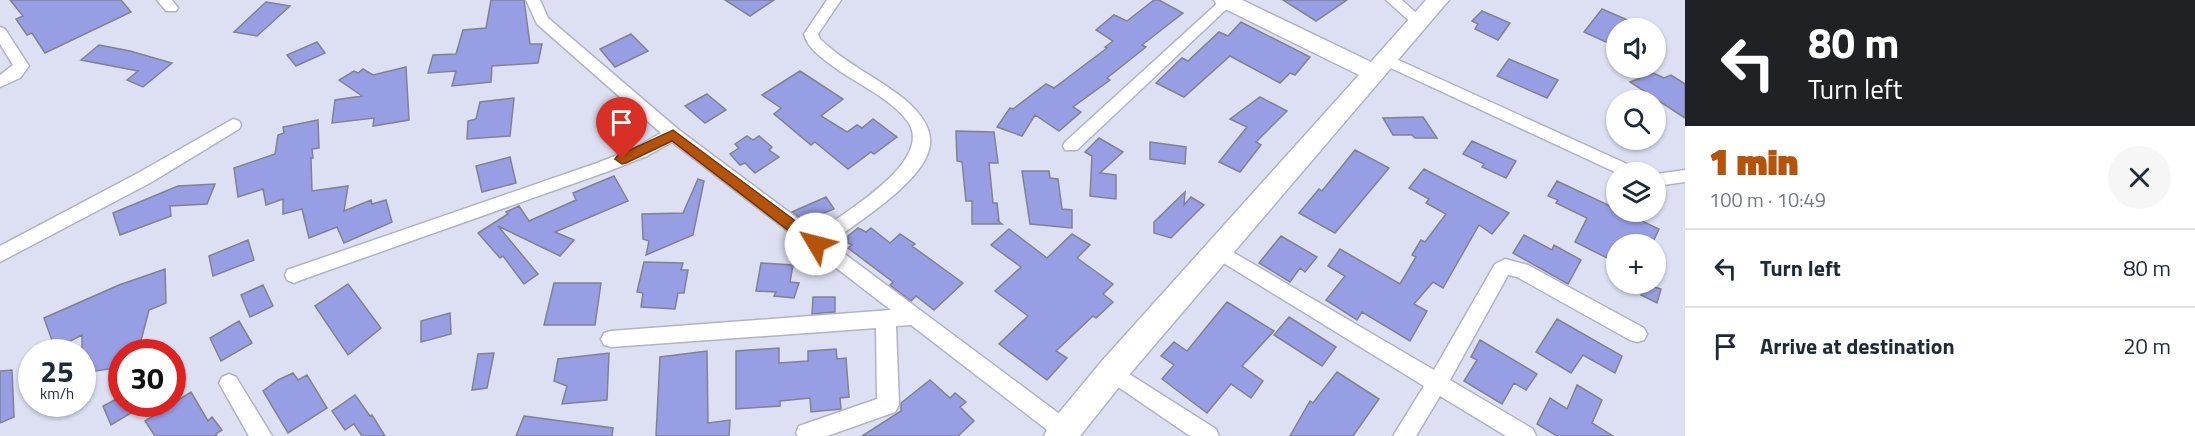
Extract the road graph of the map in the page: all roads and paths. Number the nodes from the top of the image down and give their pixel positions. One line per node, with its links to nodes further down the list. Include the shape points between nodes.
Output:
1 (533, 0): 11 (street, via 542,21)
2 (834, 0): 16 (street, via 813,29 813,41 901,105 921,131 921,145 919,158 907,174)
3 (1393, 0): 6 (street)
4 (1438, 0): 6 (street)
5 (1226, 1): 8 (street); 12 (street)
6 (1419, 21): 8 (street)
7 (0, 32): 9 (street, via 21,66)
8 (1379, 65): 13 (street); 17 (street)
9 (0, 82)
10 (233, 125): 18 (street)
11 (673, 134): 16 (street); 19 (street, via 603,167)
12 (1071, 146)
13 (1606, 162)
14 (1685, 176): 15 (street)
15 (1666, 180)
16 (816, 244): 20 (street)
17 (1219, 251): 24 (street); 26 (street)
18 (0, 255)
19 (294, 275)
20 (913, 317): 21 (street); 28 (street)
21 (886, 318): 23 (street); 27 (street, via 888,405)
22 (1637, 334): 26 (street, via 1521,270 1505,267)
23 (612, 339)
24 (1112, 372): 28 (street); 30 (street)
25 (229, 383): 29 (street)
26 (1437, 383): 31 (street); 32 (street)
27 (807, 433)
28 (1062, 433)
29 (261, 436)
30 (1208, 436)
31 (1404, 436)
32 (1525, 436)

